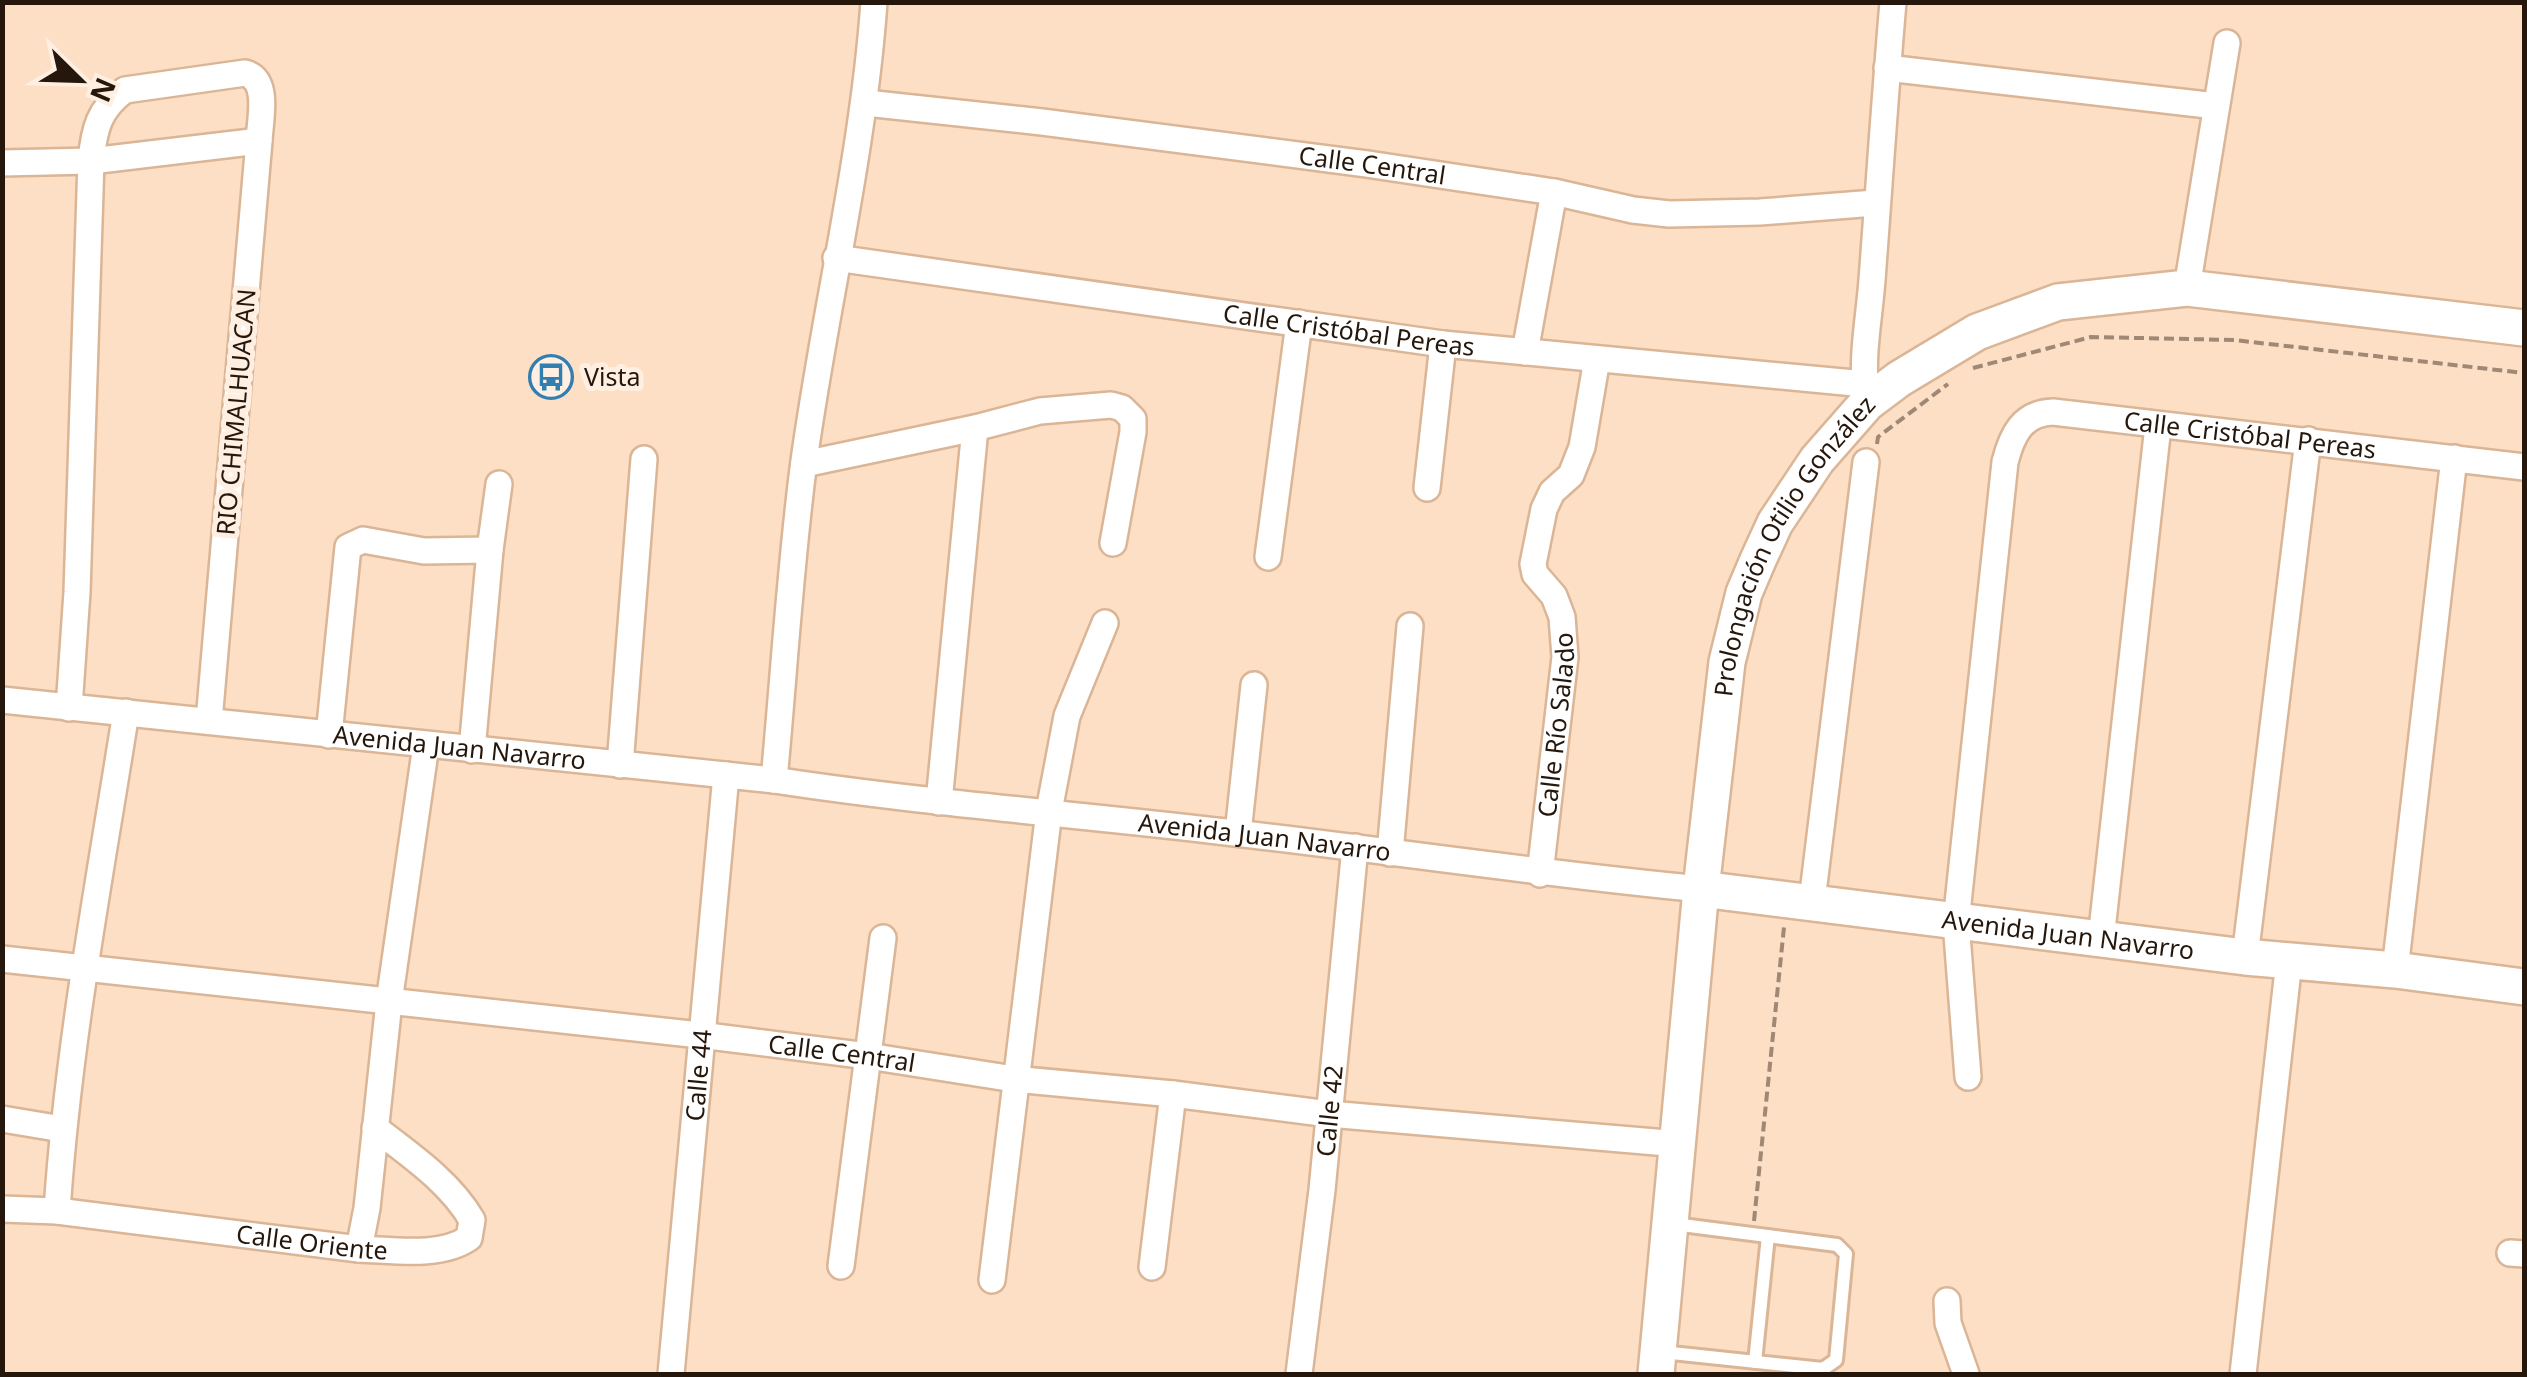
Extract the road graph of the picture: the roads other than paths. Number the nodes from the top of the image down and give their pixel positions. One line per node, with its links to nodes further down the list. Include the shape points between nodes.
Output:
1 (874, 2): 5 (street)
2 (1893, 2): 4 (street)
3 (2227, 42): 6 (street)
4 (1887, 68): 6 (street); 11 (street)
5 (866, 103): 10 (street, Calle Central); 12 (street)
6 (2216, 106): 13 (street)
7 (259, 141): 8 (street); 8 (street, RIO CHIMALHUACAN, via 258,81 244,73 125,90 96,122); 39 (street, RIO CHIMALHUACAN)
8 (90, 161): 9 (street); 37 (street)
9 (2, 164)
10 (1554, 192): 11 (street, Calle Central, via 1669,214); 17 (street)
11 (1875, 203): 19 (street, via 1862,359)
12 (836, 258): 14 (street, Calle Cristóbal Pereas); 26 (street)
13 (2186, 288): 15 (main road, Prolongación Otilio González); 19 (main road, Prolongación Otilio González, via 2058,302 1977,332)
14 (1300, 323): 16 (street, Calle Cristóbal Pereas); 32 (street)
15 (2524, 328)
16 (1443, 344): 17 (street, Calle Cristóbal Pereas); 29 (street)
17 (1524, 352): 18 (street, Calle Cristóbal Pereas)
18 (1597, 360): 19 (street, Calle Cristóbal Pereas); 51 (street, Calle Río Salado, via 1582,446 1571,475 1544,509 1534,564 1565,626)
19 (1866, 393): 52 (main road, Prolongación Otilio González, via 1775,524 1744,593 1727,662)
20 (2158, 426): 22 (street, Calle Cristóbal Pereas); 54 (street, Calle Cristóbal Pereas, via 2042,412 2020,426 2005,462); 56 (street)
21 (975, 428): 26 (street); 30 (street, via 1040,411 1110,406 1128,412 1133,432); 46 (street)
22 (2308, 440): 23 (street, Calle Cristóbal Pereas); 57 (street)
23 (2454, 458): 27 (street, Calle Cristóbal Pereas); 61 (street)
24 (644, 459): 43 (street)
25 (1866, 462): 53 (street)
26 (804, 464): 45 (street)
27 (2524, 468)
28 (499, 484): 31 (street)
29 (1427, 488)
30 (1113, 543)
31 (490, 550): 40 (street, via 424,551 363,540 348,547); 42 (street)
32 (1268, 558)
33 (1105, 622): 47 (street, via 1067,716)
34 (1410, 626): 50 (street)
35 (1254, 685): 48 (street)
36 (2, 700): 37 (street, Avenida Juan Navarro)
37 (69, 708): 38 (street, Avenida Juan Navarro)
38 (126, 712): 39 (street, Avenida Juan Navarro); 60 (street)
39 (209, 721): 40 (street, Avenida Juan Navarro)
40 (329, 734): 41 (street, Avenida Juan Navarro)
41 (426, 745): 42 (street, Avenida Juan Navarro); 63 (street)
42 (472, 750): 43 (street, Avenida Juan Navarro)
43 (620, 765): 44 (street, Avenida Juan Navarro)
44 (726, 775): 45 (street, Avenida Juan Navarro); 64 (street, Calle 44)
45 (774, 780): 46 (street, Avenida Juan Navarro)
46 (938, 802): 47 (street, Avenida Juan Navarro)
47 (1050, 812): 48 (street, Avenida Juan Navarro); 67 (street)
48 (1238, 834): 49 (street, Avenida Juan Navarro)
49 (1355, 847): 50 (street, Avenida Juan Navarro); 69 (street, Calle 42)
50 (1390, 853): 51 (street, Avenida Juan Navarro)
51 (1540, 874): 52 (street, Avenida Juan Navarro)
52 (1701, 889): 53 (main road, Avenida Juan Navarro); 73 (main road, Prolongación Otilio González)
53 (1812, 901): 54 (main road, Avenida Juan Navarro)
54 (1956, 922): 56 (main road, Avenida Juan Navarro); 66 (street)
55 (883, 938): 65 (street)
56 (2101, 939): 57 (main road, Avenida Juan Navarro)
57 (2245, 956): 59 (main road, Avenida Juan Navarro)
58 (2, 959): 60 (street, Calle Central)
59 (2290, 962): 61 (main road, Avenida Juan Navarro); 88 (street)
60 (84, 966): 63 (street, Calle Central); 71 (street)
61 (2395, 970): 62 (main road, Avenida Juan Navarro)
62 (2524, 987)
63 (389, 1002): 64 (street, Calle Central); 72 (street)
64 (700, 1035): 65 (street, Calle Central); 85 (street, Calle 44)
65 (868, 1056): 67 (street, Calle Central); 79 (street)
66 (1968, 1078)
67 (1014, 1079): 68 (street, Calle Central); 81 (street)
68 (1173, 1094): 69 (street, Calle Central); 80 (street)
69 (1329, 1114): 73 (street, Calle Central); 86 (street, Calle 42)
70 (2, 1119): 71 (street)
71 (62, 1128): 75 (street)
72 (375, 1128): 78 (street); 78 (street, Calle Oriente, via 456,1198 473,1230 450,1247)
73 (1678, 1144): 76 (main road, Prolongación Otilio González)
74 (2, 1209): 75 (street, Calle Oriente)
75 (56, 1211): 78 (street, Calle Oriente)
76 (1672, 1223): 77 (lane); 84 (main road, Prolongación Otilio González)
77 (1768, 1236): 83 (lane); 83 (lane, via 1836,1245 1846,1254 1836,1360 1823,1369)
78 (359, 1249)
79 (840, 1266)
80 (1152, 1266)
81 (992, 1280)
82 (1947, 1301): 87 (street)
83 (1756, 1362): 84 (lane)
84 (1656, 1363)
85 (671, 1374)
86 (1300, 1374)
87 (1966, 1374)
88 (2243, 1374)

